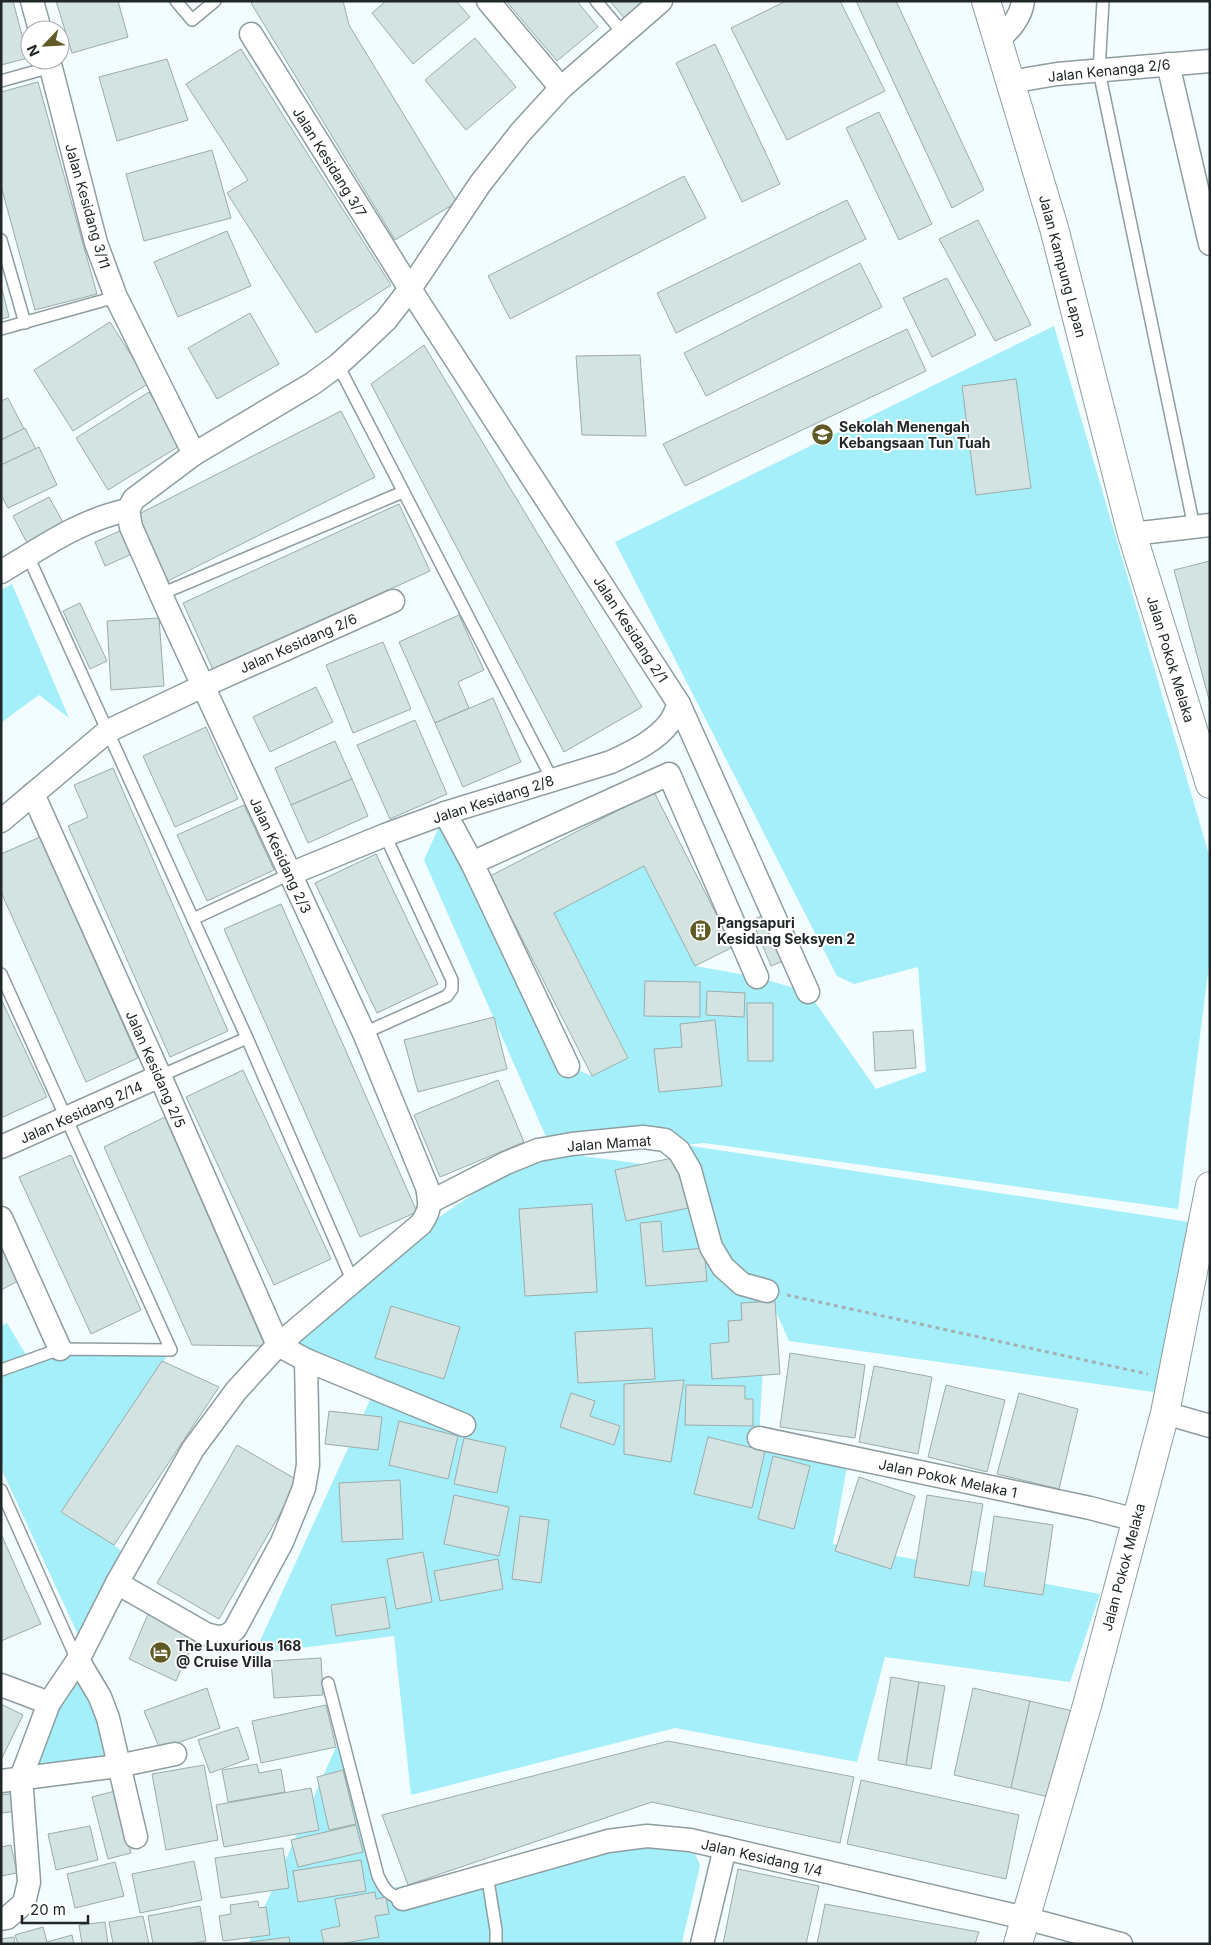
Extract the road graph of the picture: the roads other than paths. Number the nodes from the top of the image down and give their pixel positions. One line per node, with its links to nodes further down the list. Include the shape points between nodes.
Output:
1 (32, 1): 10 (street)
2 (176, 1): 3 (lane, via 192,20)
3 (215, 1)
4 (488, 1): 21 (street)
5 (596, 1): 11 (lane)
6 (661, 1): 11 (street)
7 (986, 1): 13 (street, Jalan Kampung Lapan)
8 (1023, 1): 13 (street, via 1017,19)
9 (1103, 1): 18 (lane)
10 (37, 20)
11 (623, 33): 21 (street)
12 (251, 34): 24 (street, Jalan Kesidang 3/7)
13 (997, 41): 20 (street, Jalan Kampung Lapan)
14 (1210, 61): 15 (street, Jalan Kenanga 2/6)
15 (1168, 64): 18 (street, Jalan Kenanga 2/6); 23 (street)
16 (33, 70): 19 (lane)
17 (52, 70): 25 (street, Jalan Kesidang 3/11, via 96,243)
18 (1099, 71): 20 (street, Jalan Kenanga 2/6); 32 (lane)
19 (1, 81)
20 (1009, 82): 33 (street, Jalan Kampung Lapan, via 1054,228)
21 (562, 88): 24 (street, via 520,133 480,184)
22 (1, 240): 26 (lane)
23 (1210, 244)
24 (410, 289): 28 (street, via 386,320); 39 (street, Jalan Kesidang 2/1)
25 (116, 298): 26 (lane); 29 (street, Jalan Kesidang 3/11)
26 (25, 323): 27 (lane)
27 (1, 329)
28 (338, 364): 29 (street, via 312,384); 30 (lane)
29 (194, 454): 31 (street, via 134,499)
30 (403, 492): 36 (lane); 41 (lane)
31 (128, 510): 34 (street, via 83,524); 36 (street, Jalan Kesidang 2/3, via 131,527)
32 (1202, 526): 33 (street)
33 (1132, 534): 42 (street, Jalan Pokok Melaka)
34 (28, 556): 35 (street); 40 (lane)
35 (1, 572)
36 (161, 594): 38 (street, Jalan Kesidang 2/3)
37 (393, 601): 38 (street, Jalan Kesidang 2/6)
38 (203, 686): 40 (street, Jalan Kesidang 2/6); 48 (street, Jalan Kesidang 2/3)
39 (680, 704): 41 (street, Jalan Kesidang 2/8, via 670,722 635,750 611,762); 52 (street, Jalan Kesidang 2/1)
40 (108, 731): 43 (street, Jalan Kesidang 2/6); 49 (lane)
41 (552, 779): 44 (street, Jalan Kesidang 2/8)
42 (1210, 784)
43 (33, 794): 45 (street, Jalan Kesidang 2/6); 56 (street, Jalan Kesidang 2/5)
44 (445, 813): 46 (street, Jalan Kesidang 2/8); 47 (street)
45 (1, 821)
46 (386, 835): 48 (street, Jalan Kesidang 2/8); 53 (lane, via 452,980 452,989 447,996)
47 (472, 863): 51 (street, via 669,774); 55 (street)
48 (290, 874): 49 (lane); 53 (street, Jalan Kesidang 2/3)
49 (193, 919): 54 (lane)
50 (1, 974): 57 (lane)
51 (757, 977)
52 (808, 992)
53 (364, 1033): 60 (street, Jalan Kesidang 2/3, via 427,1187)
54 (246, 1038): 56 (lane); 62 (lane)
55 (568, 1066)
56 (160, 1076): 57 (street, Jalan Kesidang 2/14); 64 (street, Jalan Kesidang 2/5)
57 (66, 1118): 58 (street, Jalan Kesidang 2/14); 65 (lane, via 171,1350)
58 (1, 1147)
59 (1210, 1186): 68 (street, Jalan Pokok Melaka)
60 (430, 1202): 62 (street, via 422,1224); 63 (street, Jalan Mamat, via 538,1150 643,1138 664,1140 678,1151 690,1170 710,1247 723,1268 742,1284)
61 (1, 1218): 65 (street)
62 (354, 1282): 64 (street)
63 (767, 1291)
64 (278, 1345): 66 (street); 74 (street, via 236,1392 193,1449)
65 (60, 1349): 67 (lane)
66 (306, 1360): 69 (street); 74 (street, via 308,1465 304,1488 282,1542 235,1629 228,1636 219,1638 206,1634)
67 (1, 1370)
68 (1164, 1413): 70 (street); 73 (street, Jalan Pokok Melaka)
69 (464, 1425)
70 (1210, 1426)
71 (759, 1438): 73 (street, Jalan Pokok Melaka 1)
72 (1, 1490): 75 (lane)
73 (1136, 1520): 87 (street, Jalan Pokok Melaka, via 1088,1702)
74 (117, 1583): 75 (street)
75 (78, 1660): 78 (street); 80 (street, via 100,1697 108,1718)
76 (328, 1683): 85 (lane, via 378,1876 388,1893)
77 (1, 1685): 78 (street)
78 (49, 1703): 81 (street)
79 (175, 1754): 80 (street)
80 (118, 1766): 81 (street); 82 (street)
81 (11, 1780): 86 (street, via 29,1882 24,1903 7,1918)
82 (136, 1837)
83 (725, 1848): 84 (street, Jalan Kesidang 1/4, via 681,1838 647,1836 608,1841); 87 (street, Jalan Kesidang 1/4); 89 (street)
84 (487, 1874): 85 (street, Jalan Kesidang 1/4); 88 (lane)
85 (403, 1899)
86 (1, 1919)
87 (1021, 1931): 90 (street, Jalan Kesidang 1/4)
88 (496, 1944)
89 (702, 1944)
90 (1121, 1944)

